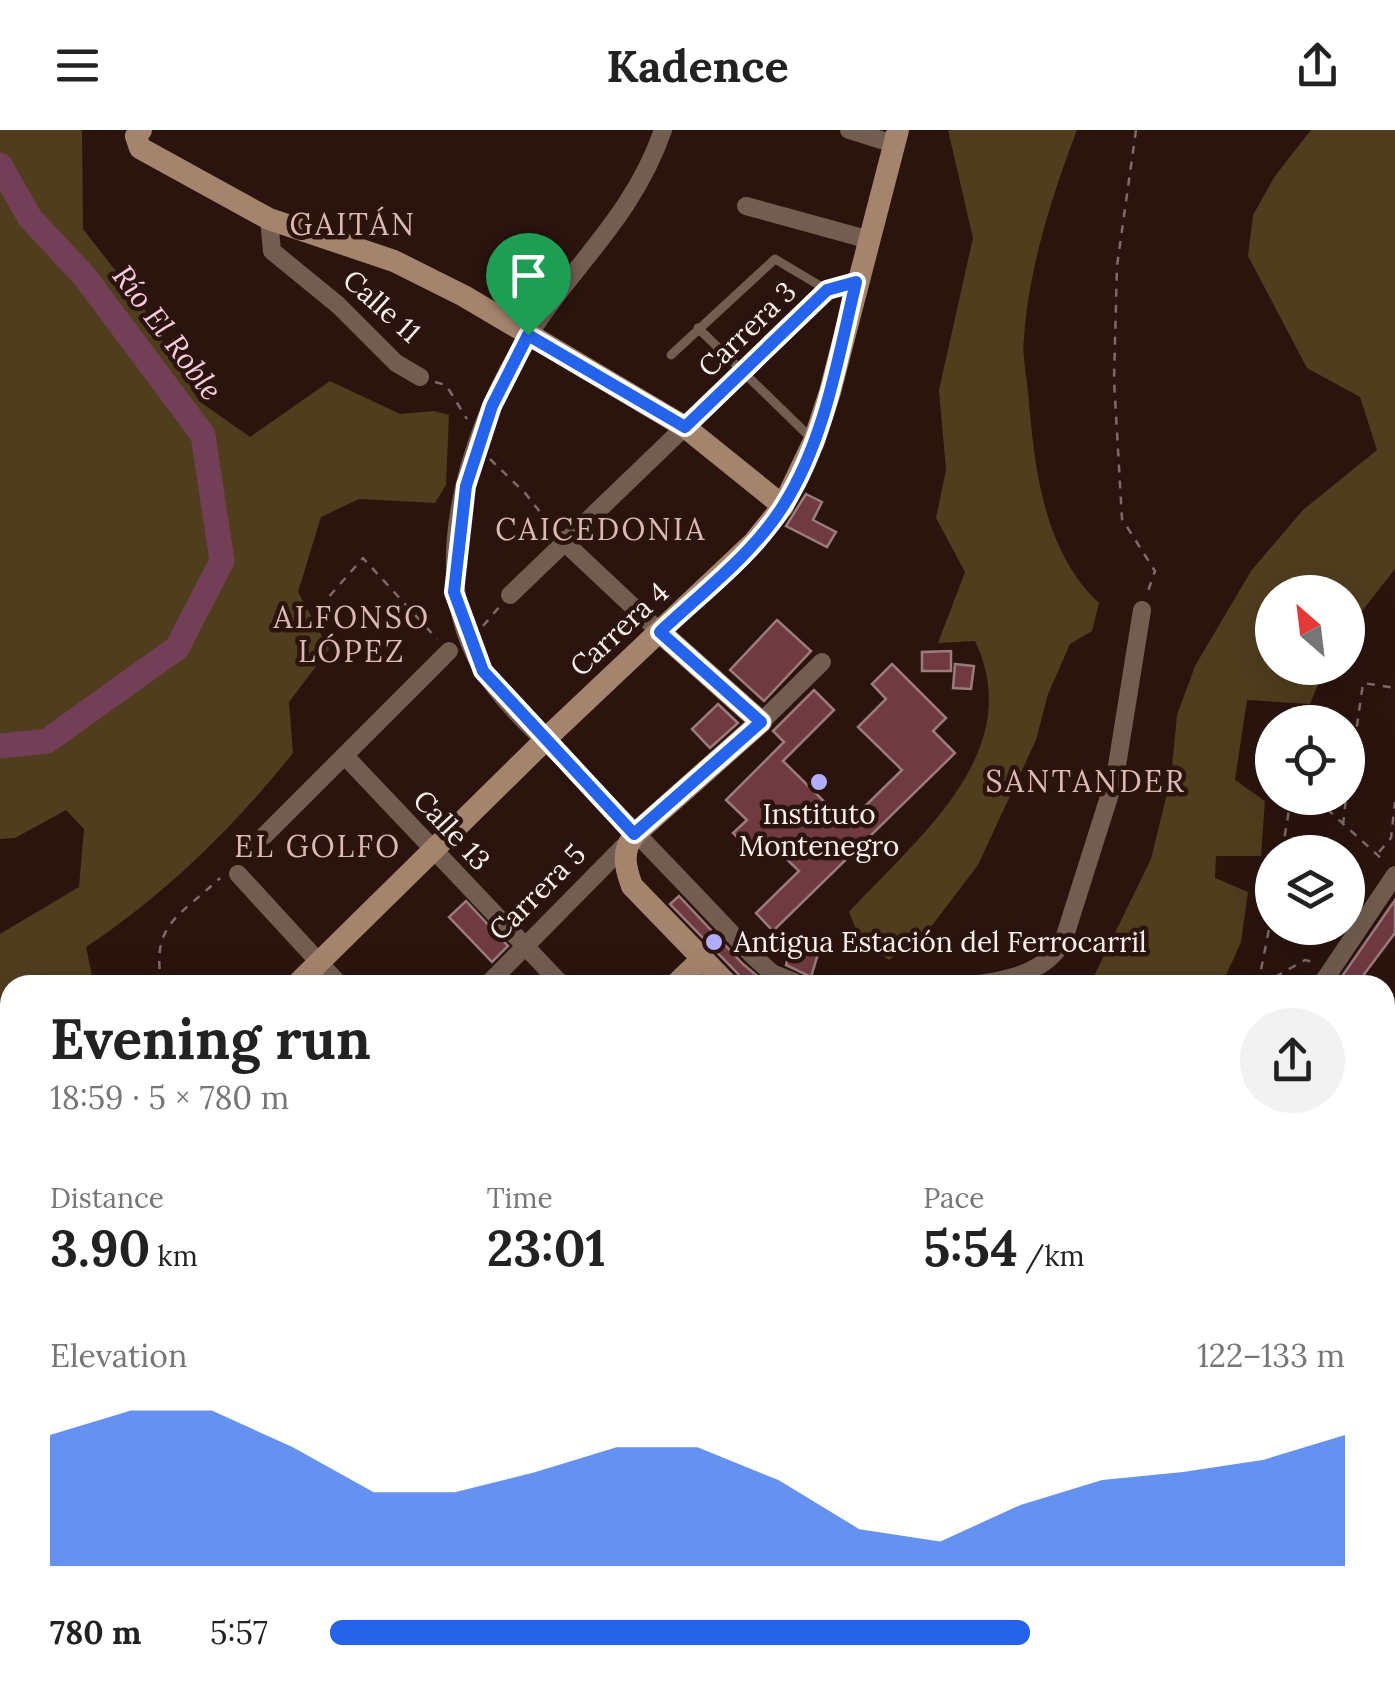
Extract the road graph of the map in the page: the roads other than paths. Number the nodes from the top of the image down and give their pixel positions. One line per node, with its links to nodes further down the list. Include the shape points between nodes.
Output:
1 (141, 130): 6 (main road, via 136,142 147,152)
2 (663, 130): 11 (street, via 626,211)
3 (849, 130): 4 (street)
4 (896, 137): 7 (main road, Carrera 4)
5 (746, 206): 7 (street)
6 (269, 219): 11 (main road, via 394,261); 14 (street, Calle 11, via 272,251)
7 (870, 240): 8 (main road, Carrera 4)
8 (856, 282): 9 (street, Carrera 3); 16 (main road, Carrera 4)
9 (827, 290): 10 (lane, via 774,260); 13 (street, Carrera 3)
10 (698, 328): 12 (lane); 13 (lane)
11 (528, 335): 15 (main road); 27 (street, via 477,449 461,511 454,592 477,658)
12 (671, 355)
13 (743, 372): 15 (street, Carrera 3); 16 (lane)
14 (420, 377)
15 (685, 427): 17 (main road); 18 (street, Carrera 3)
16 (814, 440): 17 (main road, Carrera 4)
17 (783, 506): 21 (main road, Carrera 4)
18 (562, 540): 19 (street, Carrera 3); 21 (street)
19 (510, 596)
20 (1142, 610): 41 (street, via 1115,778 1063,942 1054,956)
21 (660, 632): 24 (main road); 28 (main road, Carrera 4, bridge)
22 (449, 651): 25 (street)
23 (822, 662): 24 (street, Carrera 5)
24 (761, 722): 27 (main road, Carrera 5)
25 (345, 756): 26 (street); 28 (street, Calle 13)
26 (264, 836)
27 (632, 837): 31 (street, Carrera 5); 32 (main road, via 625,867 632,886); 40 (street)
28 (433, 852): 31 (street, Calle 13); 33 (main road, Carrera 4)
29 (234, 869): 33 (street)
30 (1394, 874): 42 (street)
31 (526, 946): 36 (street, Carrera 5); 37 (street, Calle 13)
32 (701, 960): 38 (main road); 39 (main road)
33 (320, 963): 34 (main road, Carrera 4); 35 (street)
34 (307, 975)
35 (331, 975)
36 (497, 975)
37 (553, 975)
38 (685, 975)
39 (717, 975)
40 (777, 975)
41 (1018, 975)
42 (1328, 975)

